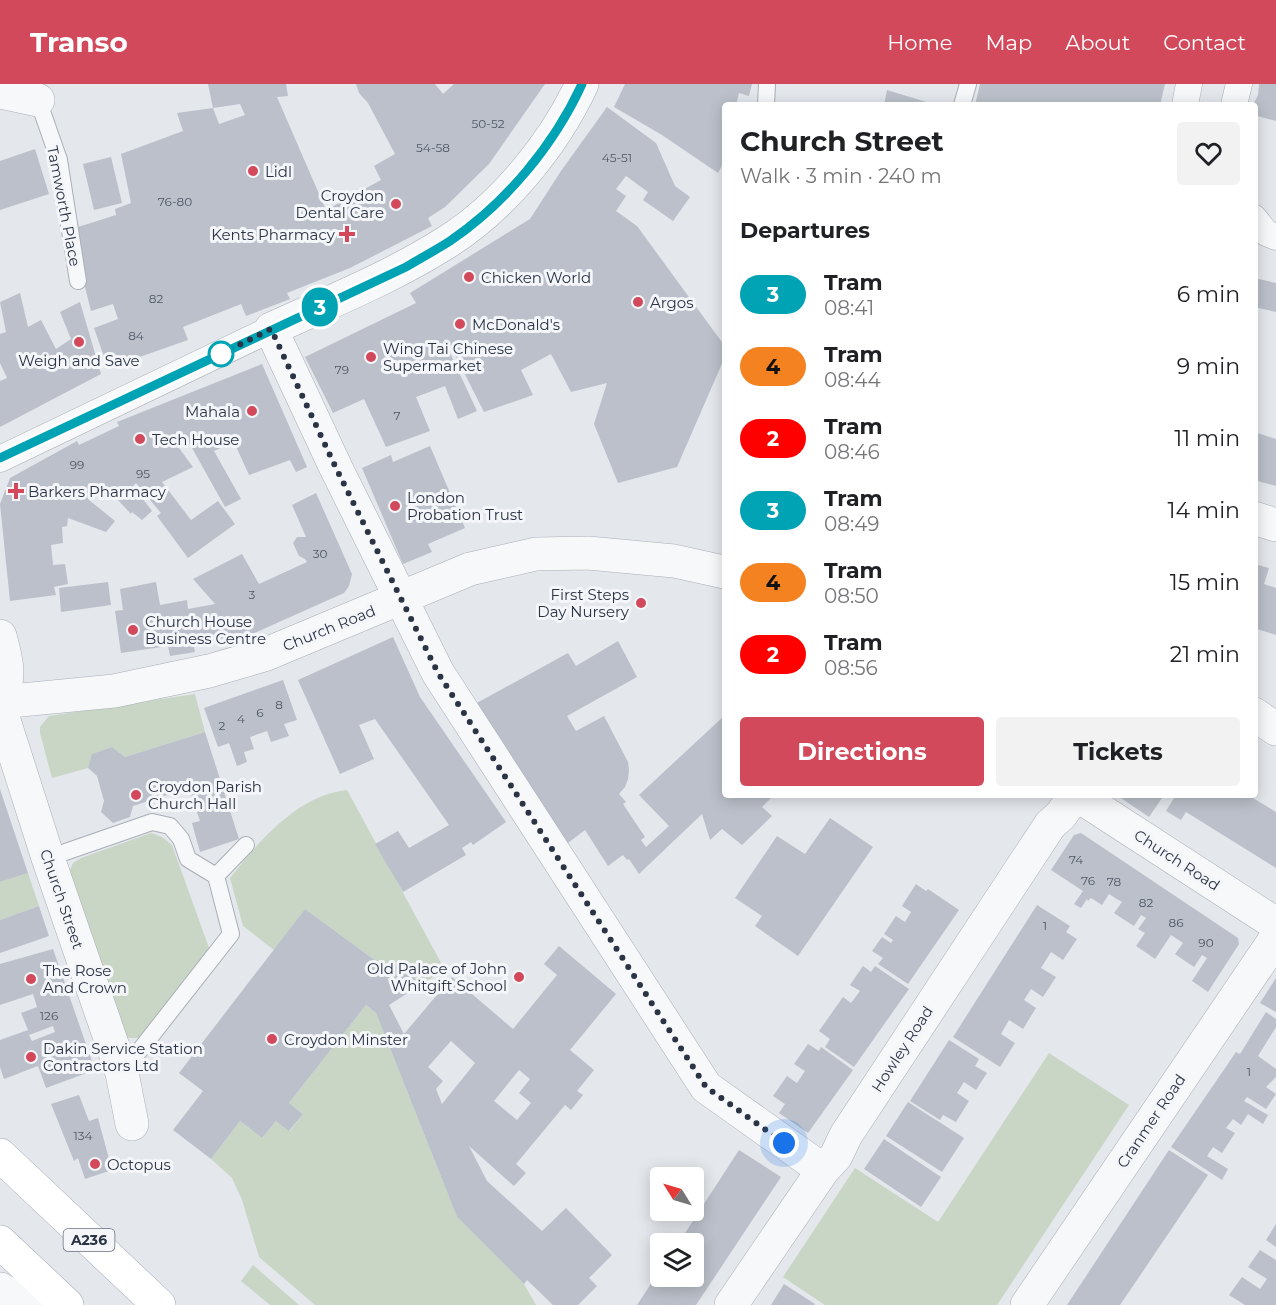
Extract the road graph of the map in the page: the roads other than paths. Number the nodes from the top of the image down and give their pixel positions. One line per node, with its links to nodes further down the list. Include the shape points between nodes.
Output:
1 (582, 84): 15 (street, via 538,156 476,221 406,267)
2 (767, 84): 8 (lane)
3 (968, 84): 9 (lane)
4 (1189, 84): 10 (street)
5 (1239, 84): 11 (street)
6 (0, 92): 7 (street, Tamworth Place)
7 (38, 100): 14 (lane, Tamworth Place, via 58,160)
8 (766, 102)
9 (963, 102)
10 (1186, 102)
11 (1235, 102)
12 (1258, 223): 13 (street)
13 (1276, 237)
14 (78, 281)
15 (271, 329): 16 (street); 20 (street)
16 (0, 459)
17 (1258, 519): 18 (street)
18 (1276, 525)
19 (722, 572): 20 (street, Church Road, via 674,561 588,553 536,554 470,568)
20 (402, 599): 22 (street, Church Road, via 264,655 209,671 114,691); 36 (street, via 438,673 706,1087)
21 (0, 636): 22 (street, via 8,676)
22 (0, 700)
23 (0, 708): 29 (street, Church Street)
24 (1258, 717): 25 (street)
25 (1276, 729)
26 (1074, 798): 36 (street, Howley Road, via 1050,825 846,1135 836,1156)
27 (1081, 798): 31 (street, Church Road)
28 (246, 845): 30 (lane)
29 (48, 858): 30 (lane, via 152,822 170,826 181,839 188,859); 33 (street, Church Street)
30 (216, 876): 33 (lane, via 231,934)
31 (1276, 924)
32 (1276, 938): 39 (street, Cranmer Road)
33 (122, 1074): 34 (street, Church Street)
34 (132, 1124)
35 (7, 1170): 42 (main road, A236)
36 (823, 1170): 43 (street, Howley Road)
37 (0, 1242): 41 (main road)
38 (0, 1288): 40 (street)
39 (1028, 1304)
40 (31, 1305)
41 (67, 1305)
42 (159, 1305)
43 (731, 1305)

